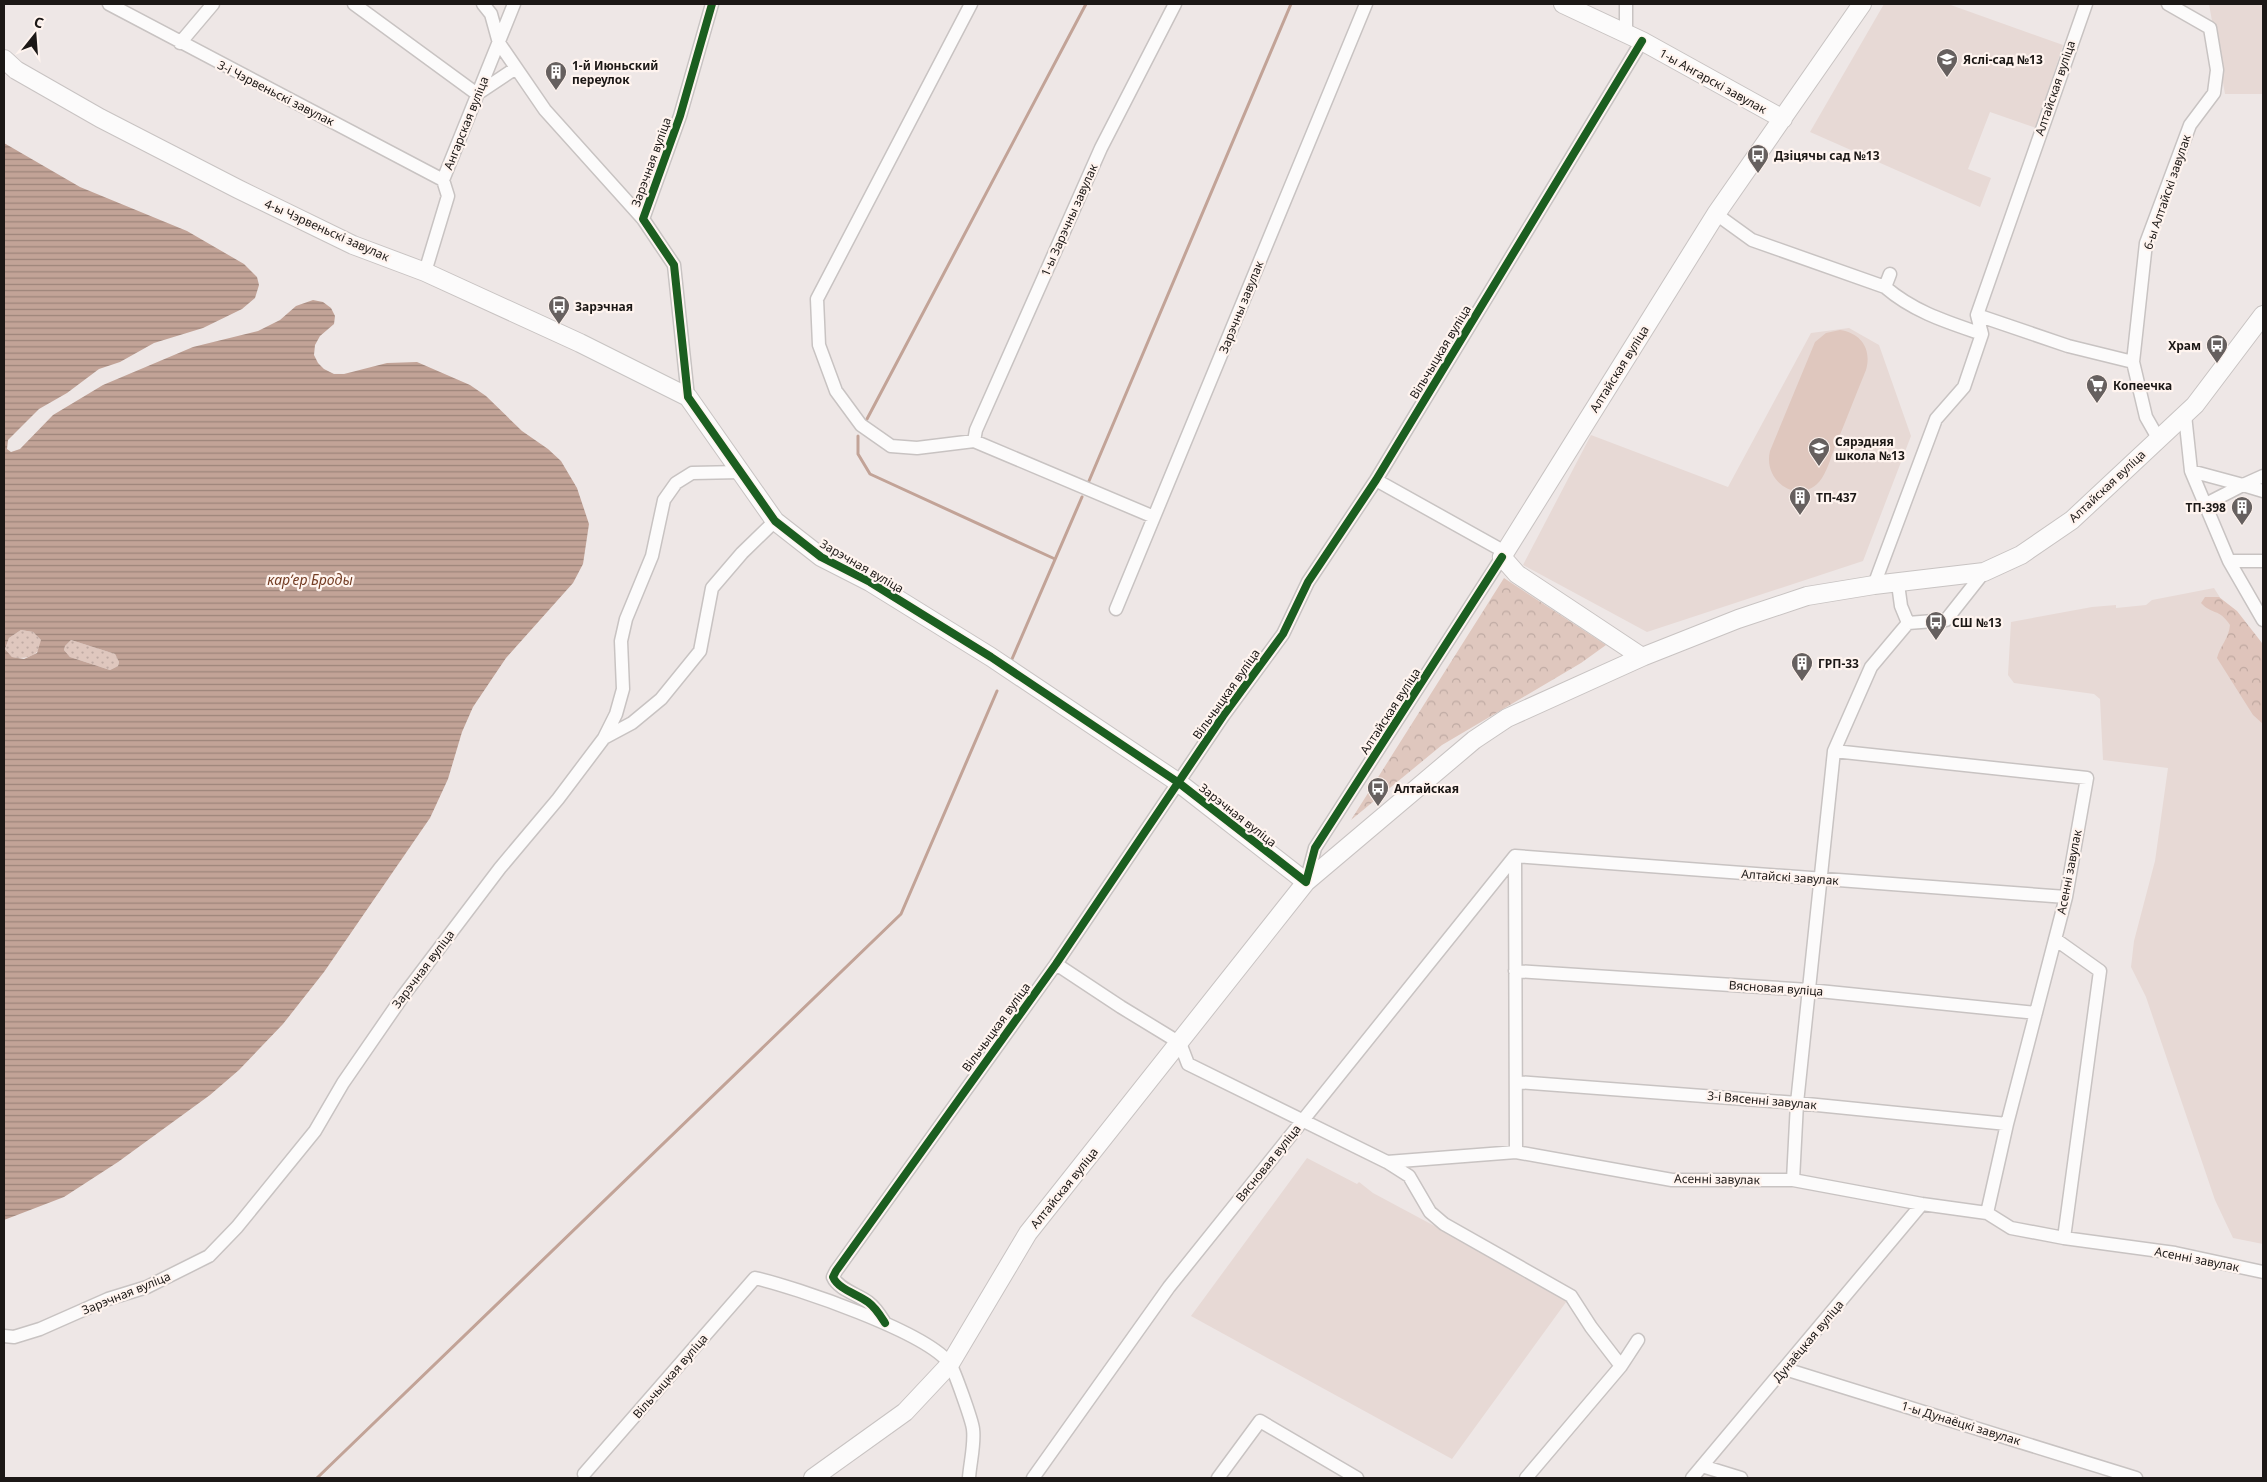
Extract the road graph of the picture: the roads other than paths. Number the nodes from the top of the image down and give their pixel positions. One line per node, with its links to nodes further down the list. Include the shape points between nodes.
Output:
1 (108, 4): 16 (street, 3-і Чэрвеньскі завулак)
2 (213, 4): 16 (street)
3 (354, 4): 20 (street)
4 (483, 4): 17 (street, via 491,14)
5 (514, 4): 17 (street, Ангарская вуліца)
6 (712, 4): 24 (street, Зарэчная вуліца, via 680,116)
7 (971, 4): 35 (street, via 826,279 817,299 817,320 819,345 836,392 861,425 891,446 917,448)
8 (1175, 4): 35 (street, 1-ы Зарэчны завулак, via 1101,148 976,430)
9 (1366, 4): 43 (street, Зарэчны завулак)
10 (1563, 4): 15 (main road, 1-ы Ангарскі завулак)
11 (1626, 4): 15 (street)
12 (1862, 4): 21 (main road, Алтайская вуліца)
13 (2086, 4): 28 (street, Алтайская вуліца)
14 (2168, 4): 31 (street, 6-ы Алтайскі завулак, via 2210,28 2217,70 2214,92 2190,125 2146,243)
15 (1634, 38): 21 (main road, 1-ы Ангарскі завулак); 39 (street, Вільчыцкая вуліца)
16 (180, 43): 22 (street, 3-і Чэрвеньскі завулак)
17 (499, 43): 19 (street); 20 (street, Ангарская вуліца)
18 (4, 59): 25 (main road, 4-ы Чэрвеньскі завулак, via 16,70 100,118 238,189 353,244)
19 (516, 68): 20 (street); 24 (street, via 545,110)
20 (477, 94): 22 (street, Ангарская вуліца)
21 (1782, 119): 23 (main road, Алтайская вуліца)
22 (443, 180): 25 (street, Ангарская вуліца, via 448,196)
23 (1716, 214): 27 (street, via 1752,240); 45 (main road, Алтайская вуліца)
24 (643, 219): 32 (street, Зарэчная вуліца, via 674,265)
25 (425, 272): 32 (main road, 4-ы Чэрвеньскі завулак)
26 (1890, 274): 27 (street)
27 (1885, 288): 30 (street, via 1921,313)
28 (1976, 315): 30 (street); 31 (street, via 2068,346)
29 (2263, 315): 33 (main road, Алтайская вуліца, via 2195,405)
30 (1982, 334): 50 (street, via 1964,387 1936,419)
31 (2133, 362): 34 (street, 6-ы Алтайскі завулак, via 2146,417)
32 (688, 397): 37 (main road, Зарэчная вуліца)
33 (2184, 414): 34 (main road, Алтайская вуліца); 36 (street)
34 (2158, 438): 48 (main road, Алтайская вуліца, via 2072,520 2020,555)
35 (974, 441): 43 (street)
36 (2191, 471): 40 (street); 42 (street)
37 (741, 472): 44 (main road, Зарэчная вуліца); 55 (street, via 692,473 676,483 664,500 652,556 626,619 621,641 623,689 616,714)
38 (2263, 476): 40 (street)
39 (1376, 480): 45 (street); 57 (street, Вільчыцкая вуліца, via 1308,582 1283,634)
40 (2243, 485): 41 (street); 42 (street)
41 (2263, 492)
42 (2204, 505): 46 (street)
43 (1154, 517): 51 (street, Зарэчны завулак)
44 (775, 521): 55 (street, Зарэчная вуліца, via 712,588 700,651 661,699 632,723); 57 (main road, Зарэчная вуліца, via 821,557 870,582 991,657)
45 (1503, 554): 54 (main road, via 1517,574); 60 (street, Алтайская вуліца, via 1316,848)
46 (2229, 561): 47 (street); 52 (street)
47 (2263, 561)
48 (1984, 572): 49 (main road, Алтайская вуліца); 53 (street, via 1946,620)
49 (1898, 584): 50 (main road, Алтайская вуліца); 53 (street, via 1901,606)
50 (1874, 585): 54 (main road, Алтайская вуліца, via 1808,596 1738,619)
51 (1116, 609)
52 (2263, 620)
53 (1908, 623): 56 (street, via 1871,667)
54 (1642, 657): 60 (main road, Алтайская вуліца, via 1507,718 1474,740)
55 (604, 738): 80 (street, Зарэчная вуліца, via 403,996 343,1082 315,1131 248,1214 208,1256 148,1287 108,1299 40,1329 14,1337)
56 (1834, 751): 59 (street); 61 (street, Асенні завулак, via 2087,778)
57 (1179, 783): 60 (main road, Зарэчная вуліца); 63 (street, Вільчыцкая вуліца)
58 (1514, 856): 59 (street, Алтайскі завулак); 64 (street); 70 (street, Вясновая вуліца)
59 (1819, 879): 61 (street, Алтайскі завулак); 65 (street)
60 (1306, 882): 67 (main road, Алтайская вуліца)
61 (2066, 898): 62 (street, Асенні завулак)
62 (2056, 940): 66 (street, Асенні завулак); 77 (street, via 2100,971)
63 (1056, 964): 67 (street); 79 (street, Вільчыцкая вуліца, via 833,1277 836,1283 878,1311)
64 (1515, 971): 65 (street, Вясновая вуліца); 68 (street)
65 (1809, 990): 66 (street, Вясновая вуліца); 69 (street)
66 (2036, 1013): 71 (street, Асенні завулак)
67 (1180, 1043): 70 (street, via 1188,1064); 82 (main road, Алтайская вуліца, via 1028,1233)
68 (1516, 1082): 69 (street, 3-і Вясенні завулак); 72 (street)
69 (1797, 1103): 71 (street, 3-і Вясенні завулак); 74 (street)
70 (1302, 1122): 73 (street); 89 (street, Вясновая вуліца, via 1169,1287)
71 (2007, 1124): 76 (street, Асенні завулак)
72 (1516, 1152): 73 (street, Асенні завулак); 74 (street, Асенні завулак, via 1672,1180)
73 (1387, 1162): 83 (street, via 1409,1176 1430,1212 1444,1224 1571,1296)
74 (1793, 1180): 75 (street, Асенні завулак)
75 (1922, 1204): 76 (street, Асенні завулак); 84 (street, Дунаёцкая вуліца)
76 (1987, 1213): 77 (street, Асенні завулак, via 2010,1228)
77 (2064, 1238): 78 (street, Асенні завулак, via 2175,1253)
78 (2263, 1272)
79 (885, 1324): 82 (street, via 926,1344); 86 (street, Вільчыцкая вуліца, via 755,1278)
80 (4, 1336)
81 (1638, 1340): 83 (street)
82 (950, 1364): 87 (main road, Алтайская вуліца, via 905,1412); 88 (street, via 973,1428)
83 (1621, 1366): 92 (street)
84 (1785, 1368): 85 (street, Дунаёцкая вуліца); 95 (street, 1-ы Дунаёцкі завулак)
85 (1702, 1466): 93 (street, Дунаёцкая вуліца); 94 (street)
86 (584, 1474)
87 (813, 1478)
88 (969, 1478)
89 (1033, 1478)
90 (1218, 1478): 91 (street, via 1260,1422)
91 (1357, 1478)
92 (1526, 1478)
93 (1692, 1478)
94 (1741, 1478)
95 (2136, 1478)

